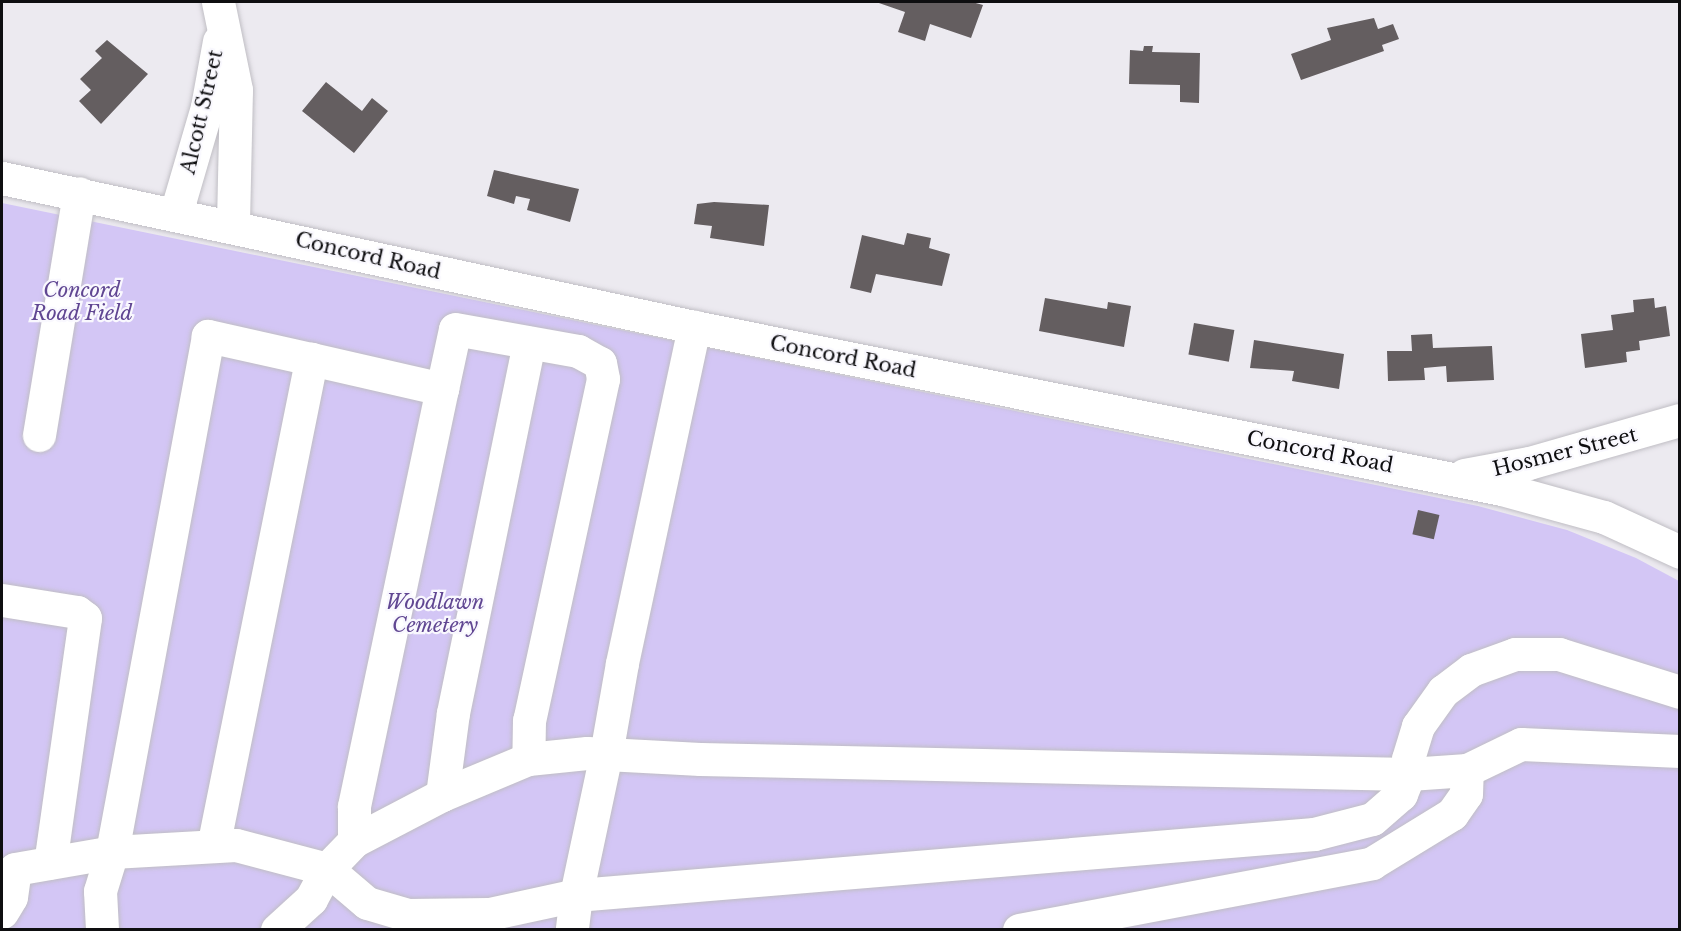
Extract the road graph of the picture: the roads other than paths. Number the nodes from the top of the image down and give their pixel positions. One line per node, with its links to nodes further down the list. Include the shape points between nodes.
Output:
1 (219, 5): 4 (street, Alcott Street, via 212,86); 5 (street, Alcott Street, via 237,116)
2 (2, 178): 3 (street, Concord Road)
3 (79, 193): 4 (street, Concord Road); 13 (street)
4 (176, 213): 5 (street, Concord Road)
5 (232, 225): 6 (street, Concord Road)
6 (465, 278): 7 (street, Concord Road); 8 (street)
7 (694, 327): 14 (street, Concord Road); 19 (street)
8 (455, 329): 9 (street); 11 (street)
9 (529, 343): 20 (street, via 578,351 600,363 603,379 529,720); 23 (street, via 453,713)
10 (311, 359): 11 (street); 25 (street); 26 (street, via 208,336)
11 (442, 389): 24 (street, via 354,806)
12 (1680, 420): 14 (street, Hosmer Street, via 1528,463)
13 (39, 435)
14 (1449, 478): 15 (street, Concord Road, via 1579,509)
15 (1680, 552)
16 (2, 600): 27 (street, via 77,612 85,618)
17 (1680, 692): 22 (street, via 1559,654 1499,658 1471,670 1443,691 1418,726)
18 (1680, 751): 21 (street, via 1521,744 1505,747)
19 (606, 753): 20 (street); 22 (street); 30 (street)
20 (528, 759): 23 (street)
21 (1467, 770): 22 (street); 35 (street, via 1466,794 1452,814 1372,863)
22 (1409, 774): 30 (street, via 1386,810 1358,825 1314,834)
23 (442, 795): 24 (street)
24 (354, 841): 28 (street)
25 (214, 842): 26 (street); 28 (street)
26 (112, 852): 27 (street); 32 (street, via 99,903)
27 (50, 863): 29 (street)
28 (327, 869): 30 (street, via 367,903 408,915 489,914); 33 (street, via 311,899)
29 (8, 870): 31 (street, via 11,897)
30 (576, 895): 34 (street)
31 (2, 912)
32 (102, 930)
33 (277, 930)
34 (572, 930)
35 (1019, 930)

